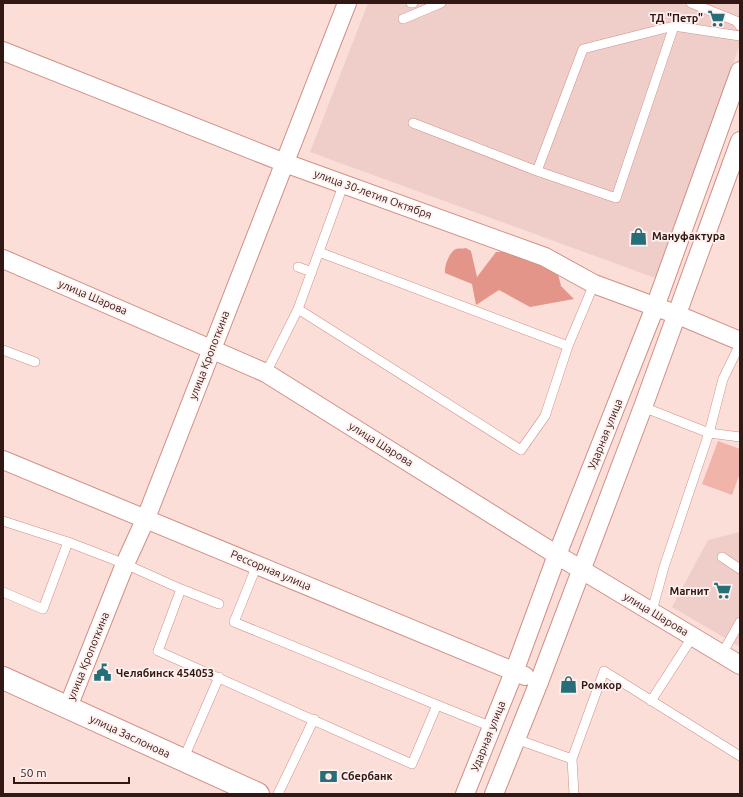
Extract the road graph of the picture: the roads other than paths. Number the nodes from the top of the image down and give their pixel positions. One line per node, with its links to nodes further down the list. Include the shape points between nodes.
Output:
1 (347, 3): 12 (street, улица Кропоткина)
2 (441, 3): 4 (lane)
3 (692, 3): 6 (lane, via 736,21)
4 (403, 19)
5 (674, 26): 7 (lane); 13 (lane, via 583,49); 13 (lane, via 616,198)
6 (740, 26)
7 (740, 36)
8 (3, 51): 12 (street, улица 30-летия Октября)
9 (740, 71): 20 (street, Ударная улица)
10 (413, 123): 13 (lane)
11 (740, 141): 22 (street)
12 (285, 163): 14 (street, улица 30-летия Октября); 25 (street, улица Кропоткина)
13 (537, 171)
14 (344, 183): 15 (lane); 19 (street, улица 30-летия Октября, via 545,257)
15 (319, 252): 18 (lane); 24 (lane)
16 (3, 259): 25 (street, улица Шарова)
17 (298, 267): 18 (lane)
18 (312, 272): 21 (lane)
19 (594, 284): 20 (street, улица 30-летия Октября); 24 (lane)
20 (655, 307): 22 (street, улица 30-летия Октября); 36 (street, Ударная улица)
21 (298, 309): 24 (lane, via 522,450 545,416); 28 (lane)
22 (678, 315): 23 (street, улица 30-летия Октября); 29 (street)
23 (740, 342): 30 (lane, via 724,379)
24 (568, 346)
25 (211, 348): 28 (street, улица Шарова); 33 (street, улица Кропоткина)
26 (3, 350): 27 (lane)
27 (35, 362)
28 (266, 373): 36 (street, улица Шарова)
29 (643, 407): 30 (lane); 40 (street)
30 (710, 433): 31 (lane); 45 (lane, via 664,567)
31 (740, 437)
32 (3, 460): 33 (street, Рессорная улица)
33 (146, 518): 38 (street, улица Кропоткина); 39 (street, Рессорная улица)
34 (3, 521): 35 (lane)
35 (68, 542): 38 (lane); 43 (lane, via 43,610)
36 (557, 555): 40 (street, улица Шарова); 50 (street, Ударная улица)
37 (722, 557): 41 (lane)
38 (125, 564): 42 (lane); 56 (street, улица Кропоткина)
39 (257, 564): 50 (street, Рессорная улица); 55 (lane, via 234,622)
40 (581, 568): 45 (street, улица Шарова); 53 (street)
41 (740, 569)
42 (181, 590): 44 (lane); 51 (lane, via 158,651)
43 (3, 592)
44 (219, 604)
45 (652, 611): 47 (street, улица Шарова)
46 (740, 622): 48 (lane)
47 (692, 636): 48 (street, улица Шарова); 54 (lane)
48 (722, 654): 49 (street, улица Шарова)
49 (740, 665)
50 (514, 672): 53 (street, Рессорная улица); 58 (street, Ударная улица)
51 (219, 677): 57 (lane); 62 (lane)
52 (3, 678): 56 (street, улица Заслонова)
53 (539, 682): 59 (street)
54 (651, 701): 60 (lane); 61 (lane, via 604,671)
55 (437, 705): 57 (lane, via 412,764); 58 (lane)
56 (68, 707): 62 (street, улица Заслонова)
57 (314, 719): 65 (lane)
58 (492, 727): 66 (street, Ударная улица)
59 (516, 739): 61 (lane); 67 (street)
60 (740, 756)
61 (572, 759): 63 (lane)
62 (183, 760): 64 (street, улица Заслонова)
63 (576, 793)
64 (258, 794)
65 (278, 794)
66 (465, 794)
67 (494, 794)

